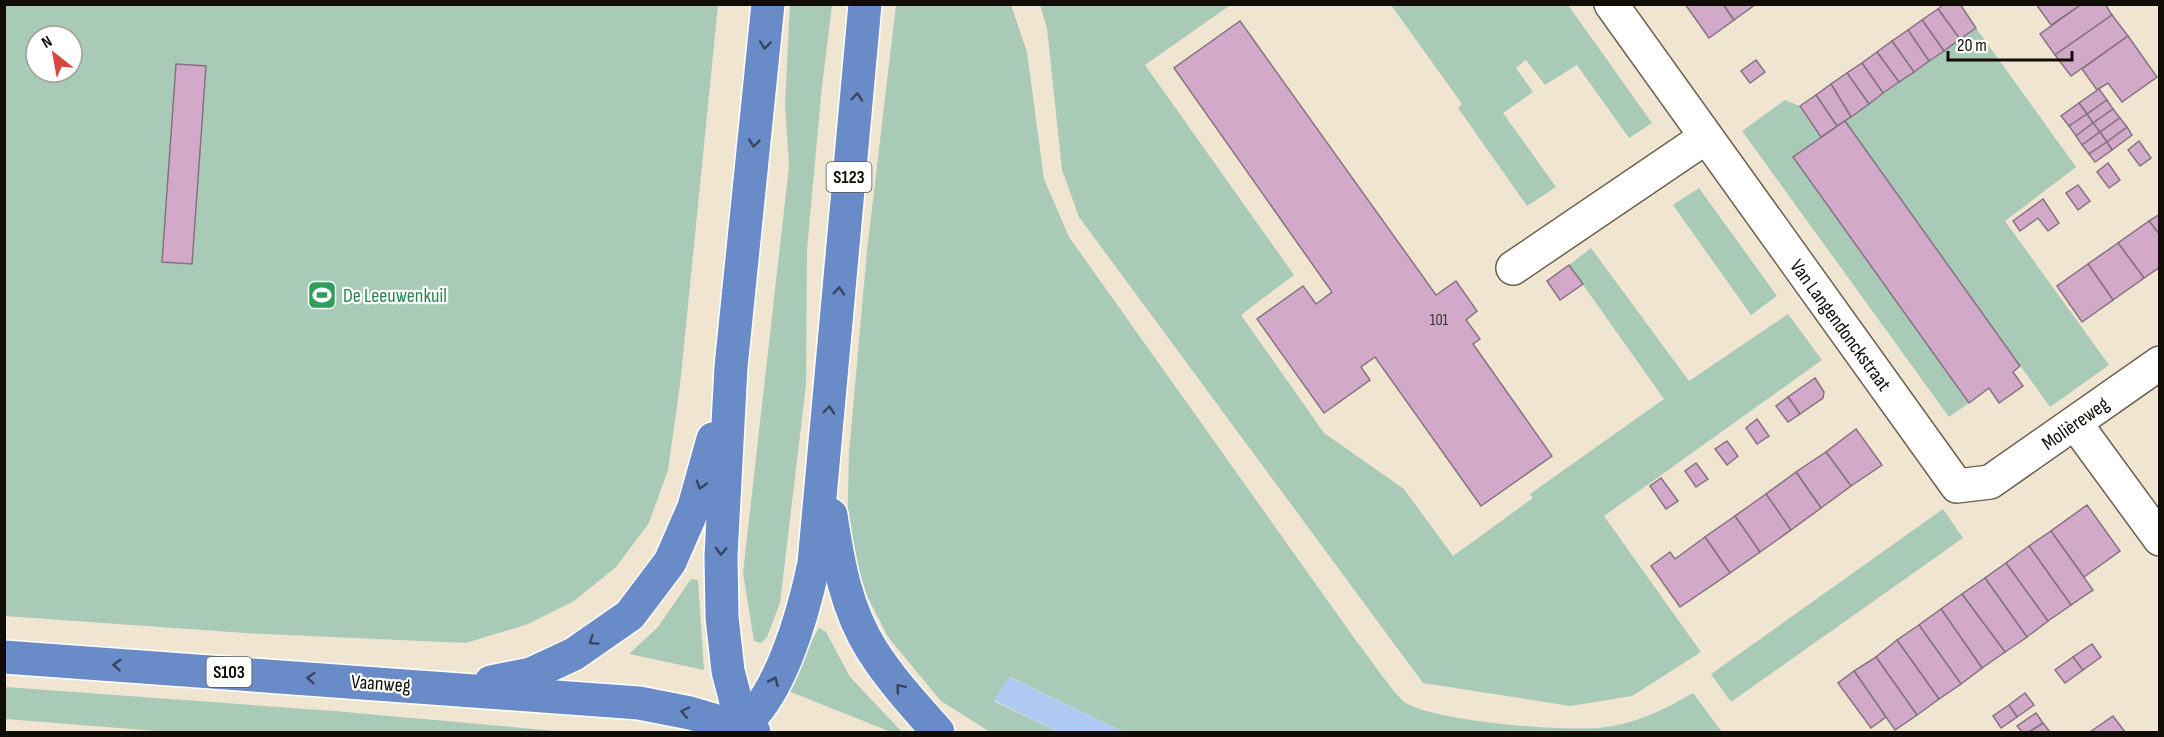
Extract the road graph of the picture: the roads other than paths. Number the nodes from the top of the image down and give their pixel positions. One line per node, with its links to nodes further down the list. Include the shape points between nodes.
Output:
1 (768, 4): 7 (highway, one-way to 7)
2 (865, 4): 9 (highway, S123, one-way to 2)
3 (1611, 4): 4 (street, Van Langendonckstraat)
4 (1706, 137): 5 (street); 10 (street, Van Langendonckstraat, via 1957,486)
5 (1513, 267)
6 (2160, 363): 8 (street, Molièreweg)
7 (731, 367): 13 (highway, one-way to 13, via 694,507 670,562 630,615 574,654 531,674); 14 (highway, one-way to 14, via 722,607 728,671)
8 (2074, 423): 10 (street, Molièreweg); 11 (street)
9 (824, 468): 14 (highway, S123, one-way to 9, via 766,700 797,628 814,563); 15 (highway, one-way to 9, via 882,666 859,625 842,580)
10 (1990, 482)
11 (2160, 539)
12 (4, 657): 13 (highway, Vaanweg / S103, one-way to 12)
13 (454, 688): 14 (highway, Vaanweg / S103, one-way to 13, via 690,713 639,703)
14 (743, 731)
15 (938, 732)

